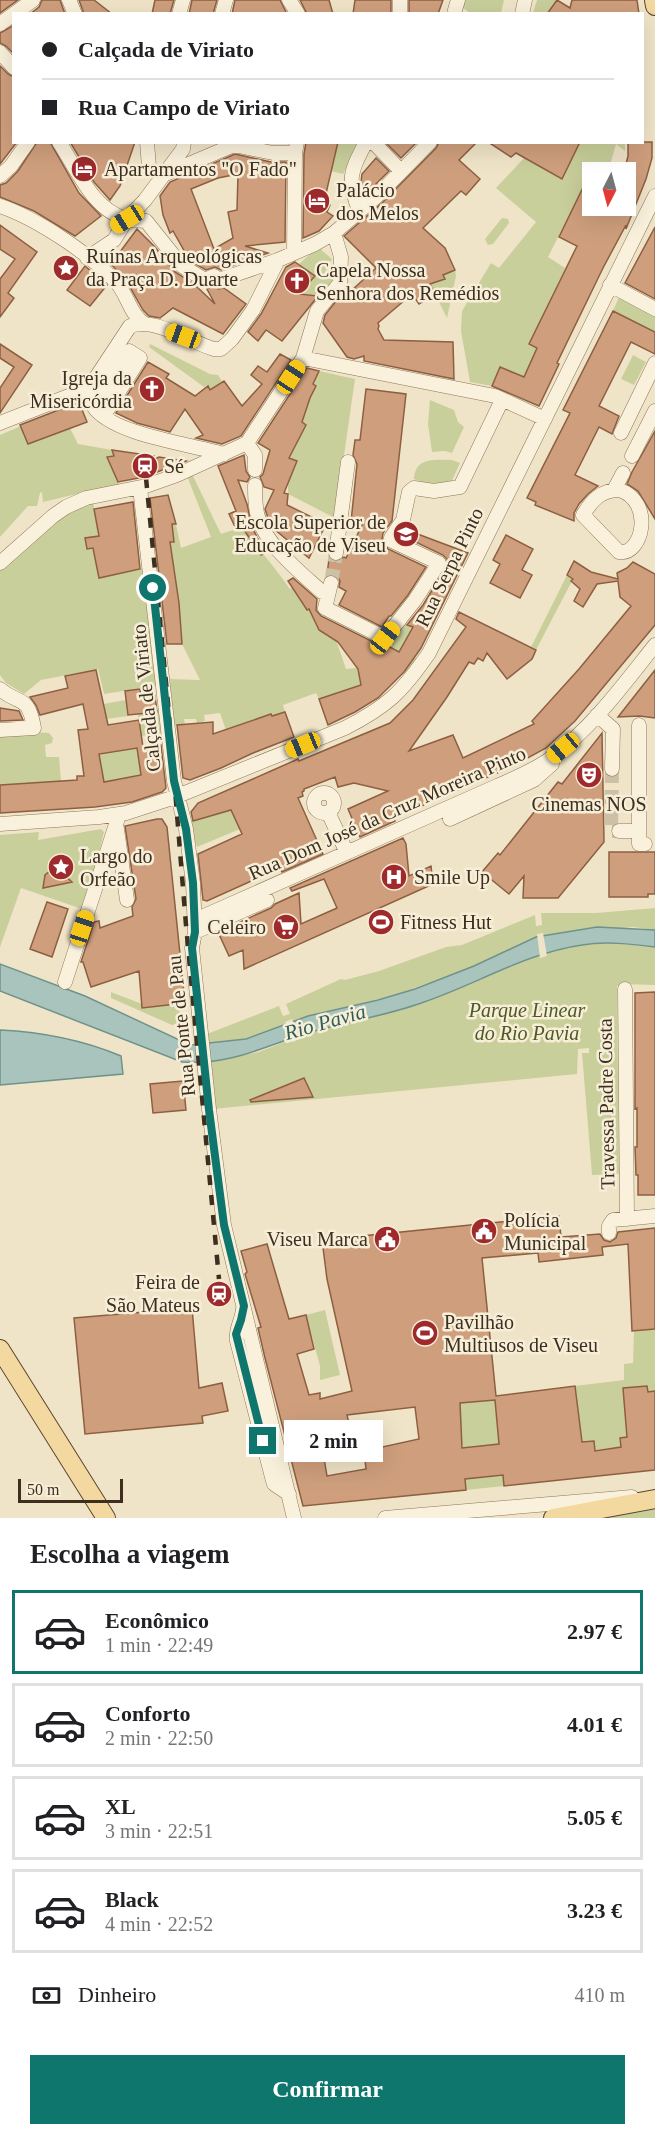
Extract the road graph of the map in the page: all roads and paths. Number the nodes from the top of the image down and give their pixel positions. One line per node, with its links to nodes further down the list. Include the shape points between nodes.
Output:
1 (33, 0): 4 (street)
2 (654, 0): 3 (main road)
3 (655, 6)
4 (16, 12)
5 (0, 52): 6 (street)
6 (12, 66)
7 (27, 144): 16 (street)
8 (60, 144): 21 (street, via 103,207)
9 (365, 144): 20 (street, via 351,179)
10 (375, 144): 15 (street)
11 (428, 144): 15 (street)
12 (296, 148): 17 (street, via 273,153 234,146); 23 (street)
13 (148, 149): 14 (street, via 155,162 162,165); 17 (street, via 149,167)
14 (181, 150): 17 (street)
15 (401, 171): 20 (street)
16 (0, 176)
17 (161, 176): 21 (street)
18 (654, 198): 27 (street, Rua Serpa Pinto)
19 (0, 206): 24 (street, via 36,222)
20 (359, 210): 22 (street)
21 (127, 219): 24 (street, via 114,240); 26 (street, via 146,221 182,266 205,280 214,276 219,280)
22 (334, 233): 23 (street); 33 (street, via 341,257 340,283 317,311)
23 (294, 252): 25 (street)
24 (87, 258): 29 (street, via 117,283)
25 (278, 260): 26 (street); 28 (street)
26 (248, 269): 28 (street)
27 (610, 285): 30 (street); 38 (street, Rua Serpa Pinto)
28 (265, 287): 31 (street, via 228,344 218,350)
29 (130, 305): 31 (street); 32 (street)
30 (655, 309)
31 (145, 324): 32 (street)
32 (129, 329): 35 (street)
33 (303, 358): 36 (street); 41 (street)
34 (655, 363): 40 (street)
35 (89, 388): 39 (street); 42 (street, via 93,406 121,427)
36 (499, 398): 38 (street); 49 (street, via 460,487 434,491)
37 (655, 411): 43 (street)
38 (545, 419): 63 (street, Rua Serpa Pinto, via 429,653 394,698 345,728)
39 (0, 423)
40 (621, 433)
41 (247, 443): 42 (street); 45 (street, via 255,455)
42 (224, 454): 48 (street)
43 (632, 456)
44 (348, 462): 54 (street)
45 (255, 470)
46 (623, 473): 50 (street)
47 (255, 485): 49 (street, via 257,515 264,532 286,558 327,587 325,608 385,638 439,563 392,541)
48 (140, 488): 55 (street, via 86,498 66,507); 63 (street, Calçada de Viriato)
49 (414, 488): 51 (street)
50 (614, 490): 52 (street, via 635,499); 52 (street, via 595,498 584,515 622,553 629,552)
51 (429, 502)
52 (642, 526): 53 (street)
53 (655, 533)
54 (336, 553)
55 (0, 562)
56 (655, 645): 58 (street, Rua Dom José da Cruz Moreira Pinto)
57 (0, 689): 60 (street, via 25,703 34,728)
58 (597, 715): 61 (street, Rua Dom José da Cruz Moreira Pinto); 62 (street, via 613,729)
59 (639, 725): 68 (street, via 642,838)
60 (0, 730)
61 (575, 738): 65 (street, via 537,778); 69 (street, Rua Dom José da Cruz Moreira Pinto, via 528,772)
62 (612, 769)
63 (178, 796): 66 (street, Rua Serpa Pinto); 72 (street, Rua Ponte de Pau, via 190,855)
64 (328, 812): 69 (street)
65 (450, 819)
66 (118, 820): 67 (street, Rua Serpa Pinto); 70 (street); 73 (street)
67 (0, 824)
68 (619, 831)
69 (347, 853): 72 (street, Rua Dom José da Cruz Moreira Pinto)
70 (127, 900)
71 (267, 900): 72 (street)
72 (195, 926): 81 (street, Rua Ponte de Pau, via 192,948 209,1110 224,1225 244,1306 236,1330 237,1341 273,1481 289,1494)
73 (65, 982)
74 (625, 989): 76 (street, Travessa Padre Costa)
75 (655, 1216): 76 (street)
76 (627, 1219): 77 (street, via 611,1222)
77 (609, 1233)
78 (0, 1349): 80 (main road)
79 (652, 1499): 82 (street, via 609,1497); 83 (main road)
80 (106, 1518)
81 (294, 1518)
82 (385, 1518)
83 (553, 1518)

